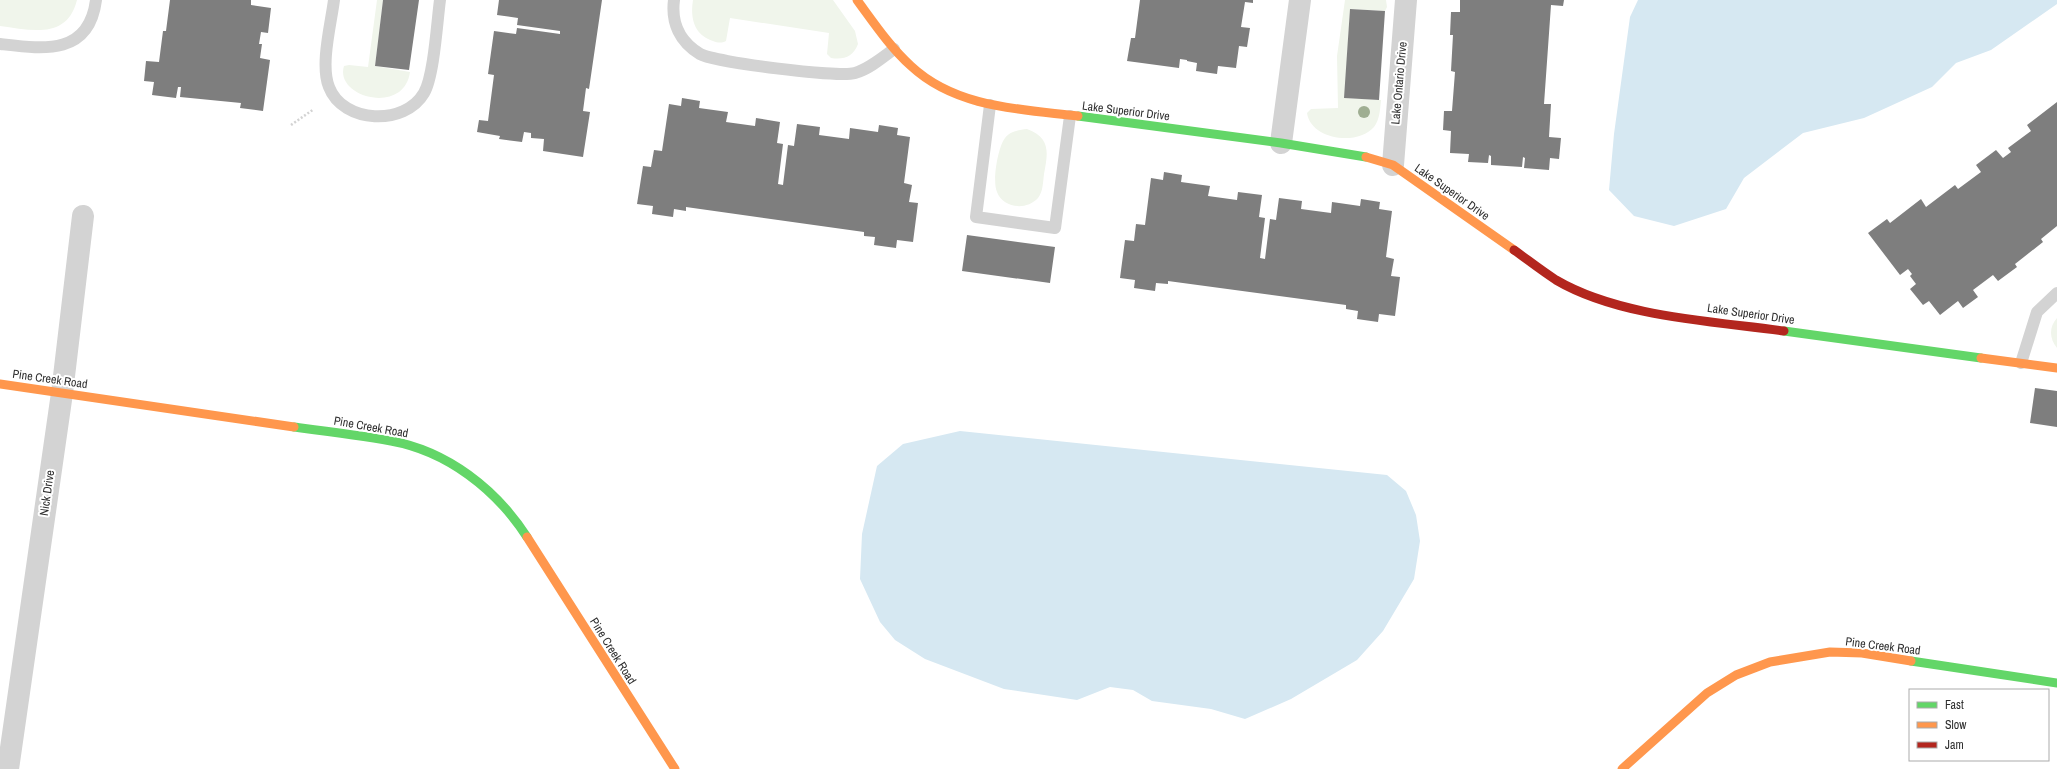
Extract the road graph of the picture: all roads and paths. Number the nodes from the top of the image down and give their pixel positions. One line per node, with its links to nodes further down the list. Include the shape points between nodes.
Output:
1 (96, 0): 8 (lane, via 90,24 68,43 54,48 38,49)
2 (334, 0): 3 (lane, via 326,59 329,88 344,107 387,117 407,111 424,92 429,77)
3 (440, 0)
4 (674, 0): 9 (lane, via 672,12 677,31 701,54 720,60 835,75 854,73 871,66)
5 (857, 0): 9 (street, Lake Superior Drive)
6 (1300, 0): 14 (street)
7 (1406, 0): 15 (street, Lake Ontario Drive)
8 (0, 44)
9 (894, 49): 10 (street, Lake Superior Drive, via 910,67 928,80 961,97)
10 (990, 105): 12 (street, Lake Superior Drive); 12 (lane, via 976,217 1054,228)
11 (314, 109): 13 (path)
12 (1070, 116): 14 (street, Lake Superior Drive)
13 (291, 125)
14 (1281, 143): 15 (street, Lake Superior Drive, via 1370,158)
15 (1393, 165): 18 (street, Lake Superior Drive, via 1557,280 1586,295 1615,305 1648,312)
16 (83, 216): 21 (street, Nick Drive)
17 (2057, 293): 18 (lane, via 2038,312)
18 (2022, 363): 19 (street, Lake Superior Drive)
19 (2057, 368)
20 (0, 384): 21 (street, Pine Creek Road)
21 (62, 393): 23 (street, Nick Drive); 24 (street, Pine Creek Road, via 392,441 426,451 454,465 478,481 518,522)
22 (2057, 683): 25 (street, Pine Creek Road, via 1862,653 1830,652 1770,662 1736,675 1707,693)
23 (8, 769)
24 (674, 769)
25 (1622, 769)

